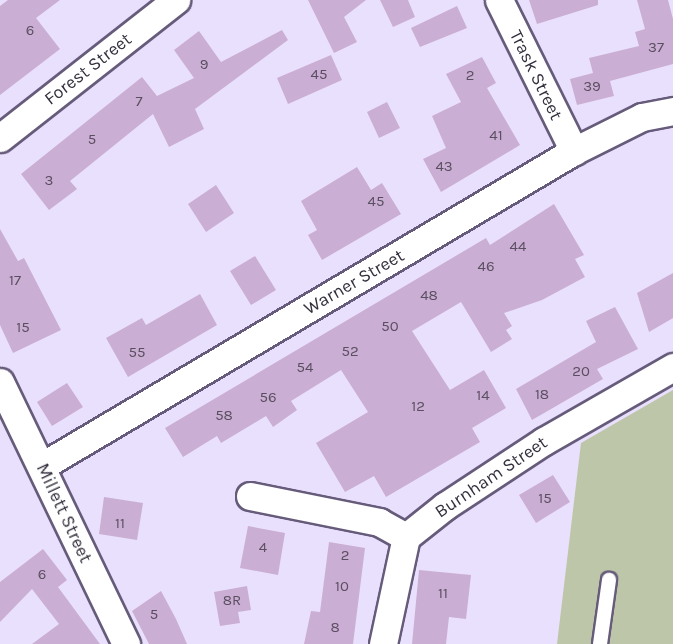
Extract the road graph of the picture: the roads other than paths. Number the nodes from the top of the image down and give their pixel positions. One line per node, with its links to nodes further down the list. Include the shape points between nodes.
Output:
1 (176, 0): 4 (street, Forest Street)
2 (499, 0): 5 (street, Trask Street)
3 (673, 111): 5 (street, Warner Street, via 642,117)
4 (0, 138)
5 (574, 151): 8 (street, Warner Street)
6 (673, 367): 10 (street, Burnham Street, via 544,441)
7 (0, 382): 8 (street, Millett Street)
8 (42, 466): 12 (street, Millett Street)
9 (250, 496): 10 (street, via 379,522)
10 (406, 537): 13 (street)
11 (609, 580): 14 (lane)
12 (126, 644)
13 (383, 644)
14 (600, 644)

